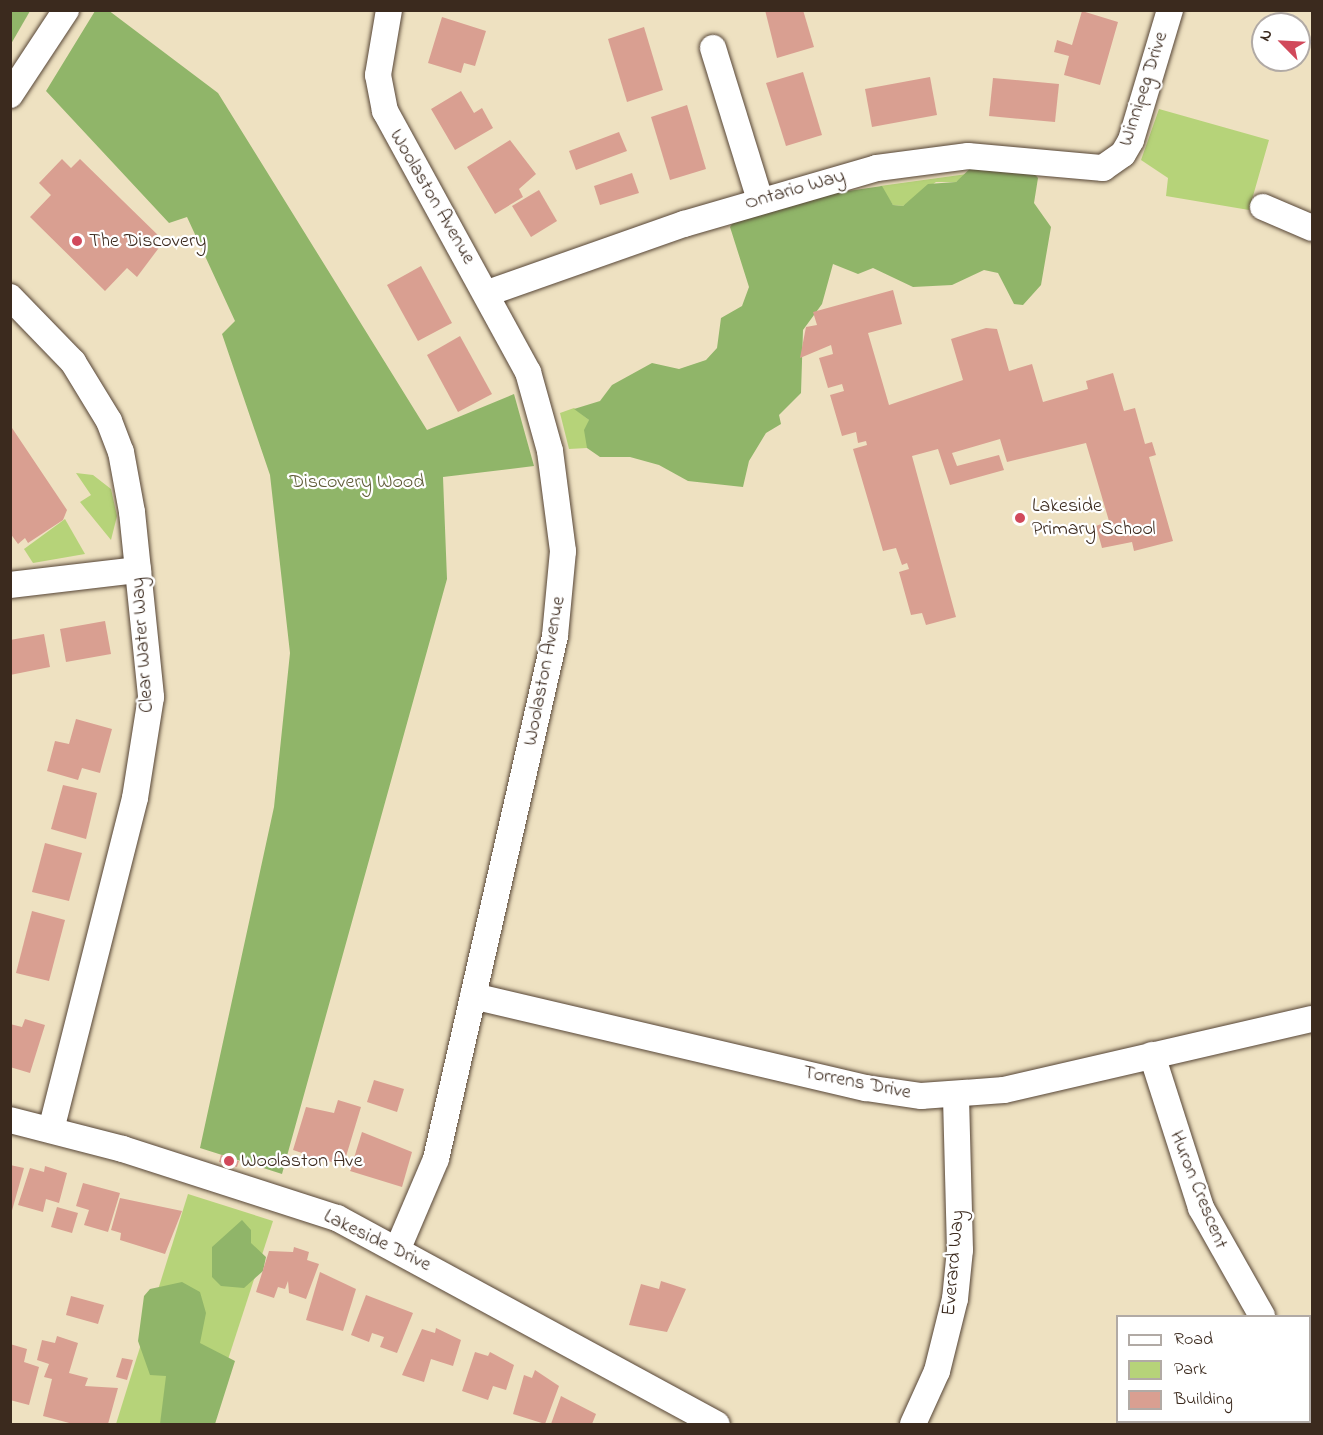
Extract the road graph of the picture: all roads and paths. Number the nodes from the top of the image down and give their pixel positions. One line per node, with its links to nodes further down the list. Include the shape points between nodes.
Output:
1 (66, 10): 5 (street)
2 (389, 10): 10 (street, Woolaston Avenue, via 378,75 385,111)
3 (1170, 10): 6 (street, Winnipeg Drive, via 1131,140)
4 (713, 48): 7 (street)
5 (10, 95)
6 (1113, 164): 7 (street, Ontario Way, via 1090,169 948,157 855,172)
7 (760, 200): 10 (street, Ontario Way)
8 (1263, 207): 9 (street)
9 (1312, 228)
10 (488, 293): 14 (street, Woolaston Avenue, via 528,372 543,421 563,551 555,636)
11 (10, 297): 12 (street, Clear Water Way, via 73,362 109,421 129,487)
12 (138, 570): 13 (street); 19 (street, Clear Water Way, via 151,697 146,750)
13 (10, 585)
14 (473, 996): 17 (street, Torrens Drive, via 866,1088); 20 (street, Woolaston Avenue, via 436,1159)
15 (1312, 1019): 16 (street, Torrens Drive)
16 (1152, 1055): 17 (street, Torrens Drive, via 1005,1090); 21 (street, Huron Crescent, via 1201,1208)
17 (956, 1095): 23 (street, Everard Way, via 960,1250 955,1299 937,1371)
18 (10, 1120): 19 (street, Lakeside Drive)
19 (51, 1129): 20 (street, Lakeside Drive, via 277,1197)
20 (398, 1248): 22 (street, Lakeside Drive)
21 (1261, 1315)
22 (717, 1425)
23 (913, 1425)

